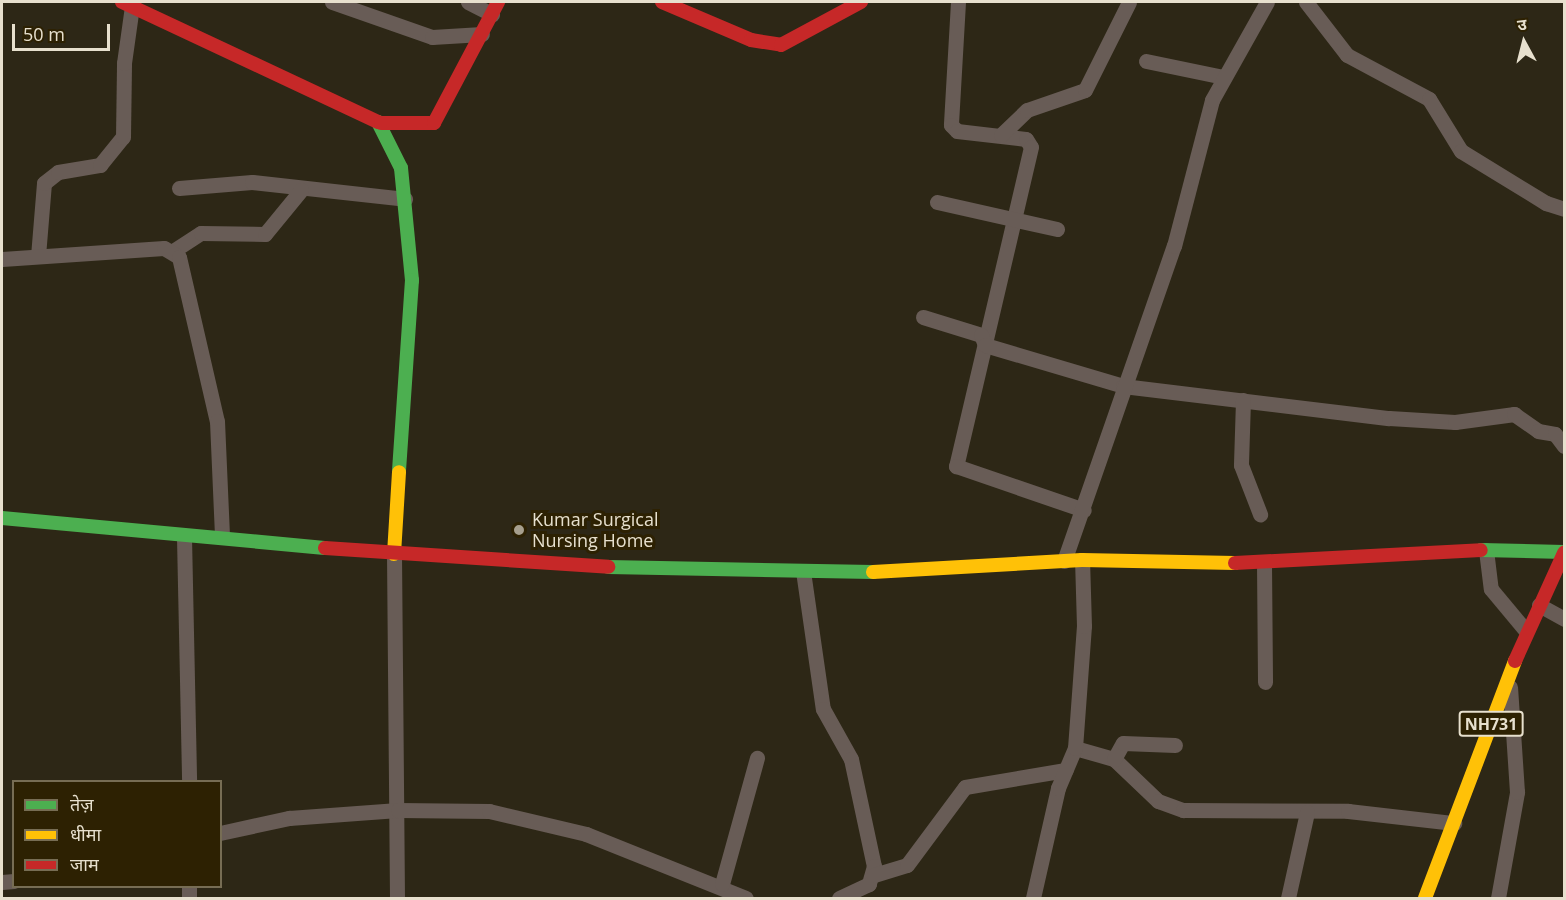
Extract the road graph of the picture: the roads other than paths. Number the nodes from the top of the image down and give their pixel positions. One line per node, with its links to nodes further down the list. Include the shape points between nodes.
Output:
1 (332, 2): 12 (street, via 432,37)
2 (468, 2): 11 (street)
3 (662, 2): 10 (main road)
4 (861, 2): 10 (main road, via 781,45 751,40)
5 (958, 2): 16 (street, via 951,46 956,85 951,125 957,130)
6 (1129, 2): 16 (street, via 1085,90 1027,110)
7 (1267, 2): 14 (street)
8 (1306, 2): 21 (street, via 1347,56 1429,99 1461,151)
9 (127, 4): 15 (main road); 25 (street, via 123,137 100,165 58,172 44,183)
10 (691, 7)
11 (495, 8): 12 (main road)
12 (482, 34): 15 (main road, via 434,123)
13 (1146, 61): 14 (street)
14 (1222, 77): 29 (street, via 1174,246)
15 (381, 123): 19 (main road, via 401,168)
16 (1001, 135): 22 (street, via 1026,139 1031,147)
17 (179, 188): 18 (street, via 252,182)
18 (302, 190): 19 (street); 24 (street, via 265,234 201,233)
19 (405, 199): 39 (main road, via 412,280)
20 (937, 202): 22 (street)
21 (1564, 208)
22 (1015, 220): 23 (street); 28 (street)
23 (1057, 229)
24 (173, 251): 25 (street); 36 (street, via 187,290 217,421)
25 (38, 256): 26 (street)
26 (2, 259)
27 (923, 317): 28 (street, via 981,335)
28 (985, 345): 29 (street); 32 (street, via 956,466)
29 (1123, 386): 30 (street); 32 (street)
30 (1243, 400): 31 (street, via 1455,422 1514,414 1538,431 1556,434); 33 (street, via 1241,465)
31 (1564, 446)
32 (1084, 510): 41 (street)
33 (1260, 514)
34 (2, 518): 35 (main road)
35 (184, 537): 36 (main road); 54 (street)
36 (222, 537): 39 (main road)
37 (1486, 550): 38 (main road); 42 (main road); 46 (street, via 1491,589)
38 (1564, 552): 44 (main road, NH731)
39 (394, 554): 43 (main road, via 672,571); 55 (street)
40 (1082, 560): 41 (main road); 42 (main road); 50 (street, via 1084,626)
41 (1064, 561): 43 (main road, via 934,572)
42 (1264, 564): 48 (street)
43 (803, 571): 59 (street, via 823,709 851,759)
44 (1539, 605): 45 (street); 46 (main road, NH731)
45 (1564, 619)
46 (1526, 631): 47 (main road, NH731)
47 (1508, 678): 57 (main road, NH731); 67 (street, via 1517,792)
48 (1265, 682)
49 (1175, 745): 52 (street, via 1123,743)
50 (1075, 748): 52 (street); 53 (street)
51 (757, 758): 60 (street)
52 (1114, 759): 56 (street, via 1158,801 1183,810)
53 (1066, 770): 59 (street, via 965,787 907,865); 64 (street, via 1037,867)
54 (189, 780)
55 (398, 810): 58 (street, via 289,818); 60 (street, via 489,811 527,819 586,834); 61 (street)
56 (1307, 812): 57 (street); 65 (street)
57 (1454, 823): 66 (main road, NH731)
58 (222, 833)
59 (873, 875): 63 (street)
60 (722, 884): 62 (street)
61 (397, 898)
62 (746, 898)
63 (840, 898)
64 (1033, 898)
65 (1288, 898)
66 (1425, 898)
67 (1498, 898)

